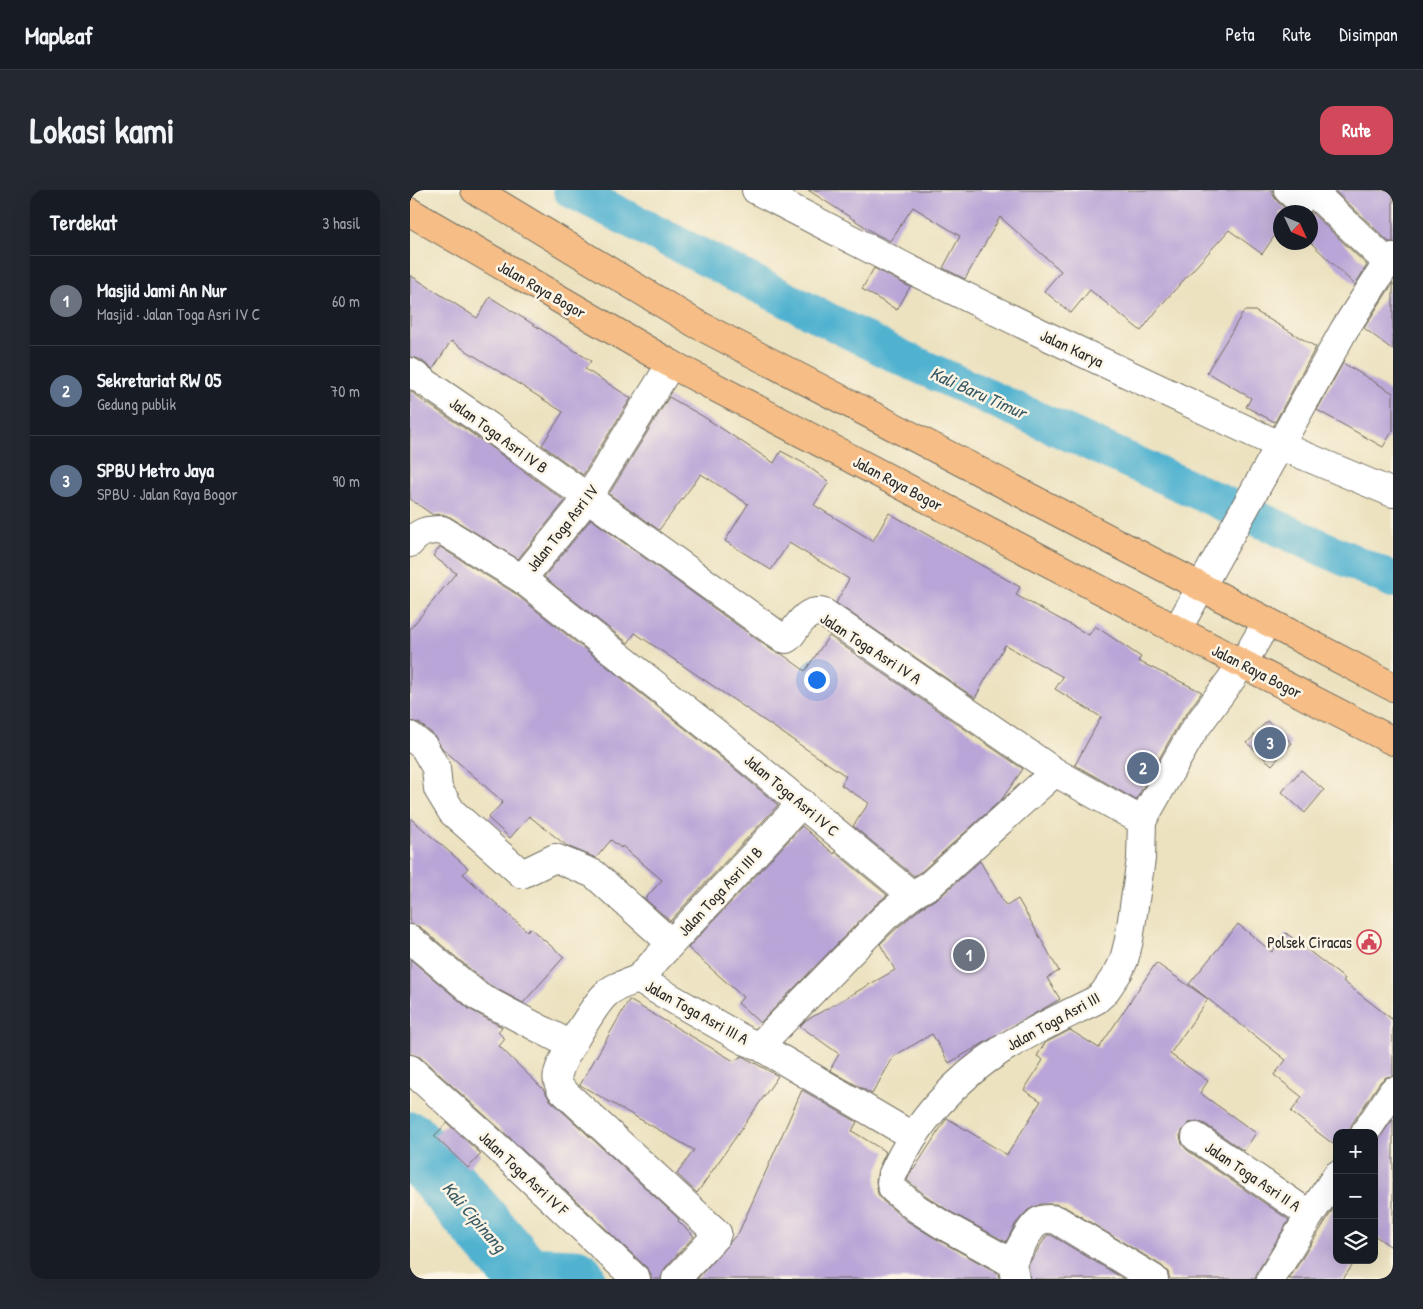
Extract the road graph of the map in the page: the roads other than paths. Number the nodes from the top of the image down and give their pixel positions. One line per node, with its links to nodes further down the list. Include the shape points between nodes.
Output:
1 (475, 190): 13 (highway, via 695,323)
2 (756, 190): 8 (street, Jalan Karya, via 908,269)
3 (1288, 190): 5 (street, via 1300,201 1312,190)
4 (410, 212): 6 (highway, Jalan Raya Bogor)
5 (1390, 260): 8 (street, via 1344,330)
6 (671, 364): 10 (street, Jalan Toga Asri IV); 15 (highway, Jalan Raya Bogor)
7 (410, 372): 10 (street, Jalan Toga Asri IV B)
8 (1281, 446): 9 (street, Jalan Karya); 13 (street)
9 (1393, 493)
10 (587, 499): 12 (street, Jalan Toga Asri IV); 20 (street, Jalan Toga Asri IV A, via 782,638 789,637 806,615 824,613)
11 (410, 543): 12 (street, Jalan Toga Asri IV, via 418,534 442,530)
12 (522, 580): 21 (street, Jalan Toga Asri IV C)
13 (1202, 587): 14 (highway); 15 (street)
14 (1267, 622): 16 (street, Jalan Toga Asri III); 17 (highway)
15 (1178, 630): 16 (highway, Jalan Raya Bogor)
16 (1243, 664): 19 (highway, Jalan Raya Bogor); 22 (street, Jalan Toga Asri III, via 1192,733)
17 (1393, 688)
18 (410, 736): 25 (street, via 424,747 436,768 438,789 452,812 522,874 556,858 594,874)
19 (1393, 741)
20 (1055, 772): 22 (street, Jalan Toga Asri IV A); 23 (street, via 931,884)
21 (802, 803): 23 (street, Jalan Toga Asri IV C); 25 (street, Jalan Toga Asri III B)
22 (1142, 821): 32 (street, Jalan Toga Asri III, via 1141,859 1129,940 1124,960 1104,994 1005,1048 979,1066 932,1110)
23 (912, 895): 28 (street, via 885,917)
24 (410, 939): 27 (street, via 479,997)
25 (671, 943): 26 (street, Jalan Toga Asri III B)
26 (638, 979): 27 (street, Jalan Toga Asri III A, via 605,994); 28 (street, Jalan Toga Asri III A)
27 (572, 1045): 38 (street, Jalan Toga Asri III A, via 557,1075 561,1089 717,1233)
28 (759, 1046): 32 (street, Jalan Toga Asri III A)
29 (410, 1069): 37 (street, Jalan Toga Asri IV F)
30 (1393, 1091): 31 (street)
31 (1368, 1129)
32 (912, 1136): 36 (street, Jalan Toga Asri III, via 892,1176 894,1189 916,1208)
33 (1196, 1137): 35 (street, Jalan Toga Asri II A)
34 (1333, 1181): 35 (street)
35 (1310, 1215): 40 (street)
36 (1013, 1271): 39 (street, via 1036,1223 1050,1218)
37 (636, 1279)
38 (676, 1279)
39 (1154, 1279)
40 (1271, 1279)

